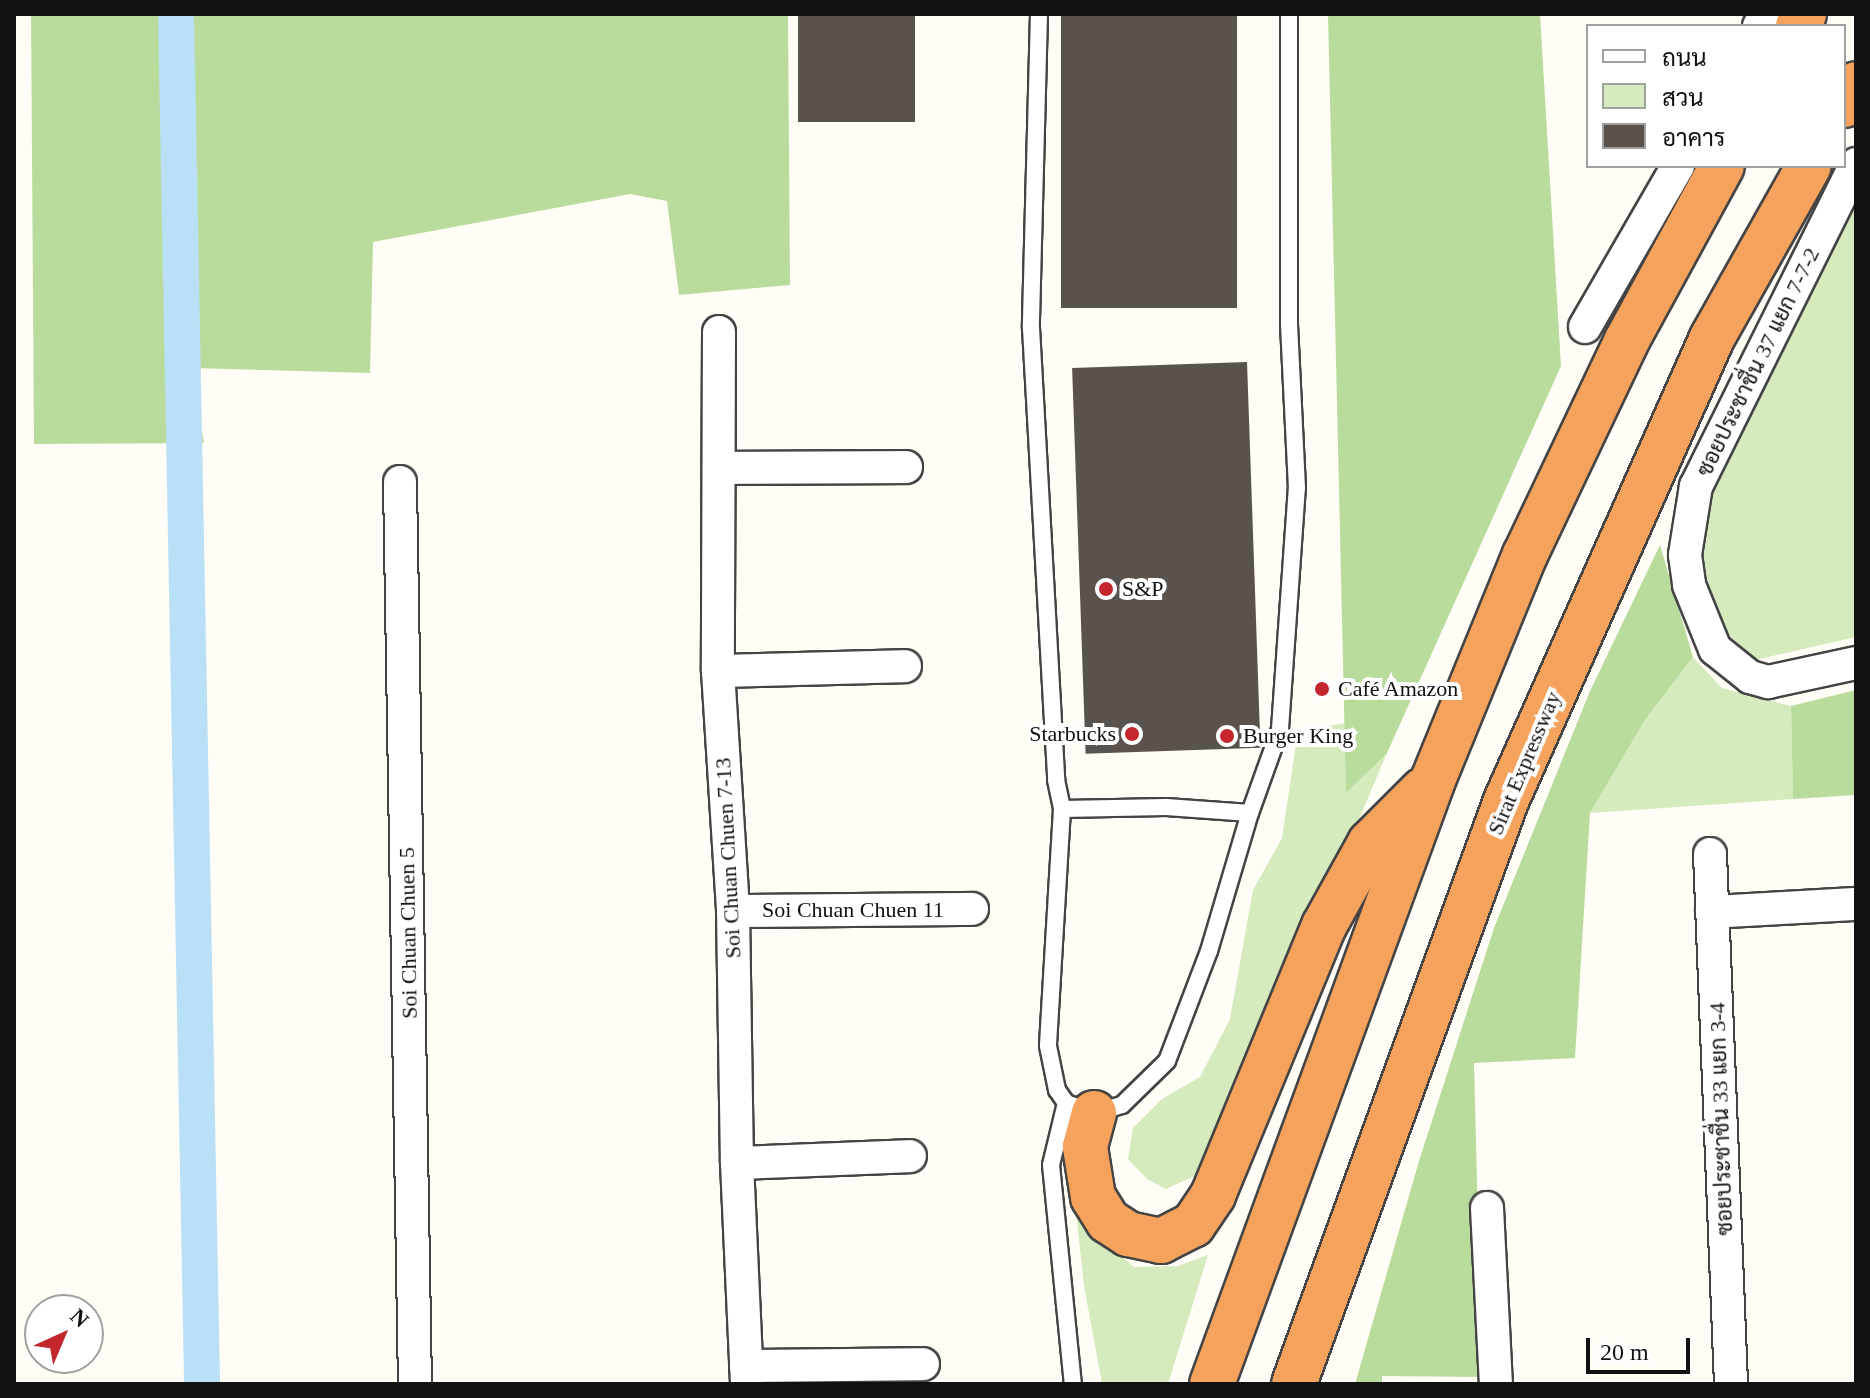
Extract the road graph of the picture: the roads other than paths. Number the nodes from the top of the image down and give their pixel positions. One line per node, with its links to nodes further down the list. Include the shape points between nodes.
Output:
1 (1039, 14): 18 (lane, via 1031,328 1056,780)
2 (1289, 14): 19 (lane, via 1289,323 1297,488 1280,729)
3 (1856, 84): 4 (highway)
4 (1846, 102)
5 (1856, 164): 14 (street, ซอยประชาชื่น 37 แยก 7-7-2, via 1696,486 1685,555 1689,585 1715,649 1742,672 1768,682)
6 (1677, 168): 9 (street)
7 (1721, 168): 17 (highway, via 1626,342 1525,555)
8 (1808, 168): 29 (highway, Sirat Expressway, via 1712,338 1506,801)
9 (1585, 327)
10 (719, 332): 12 (street, Soi Chuan Chuen 7-13)
11 (906, 467): 12 (street)
12 (720, 468): 16 (street, Soi Chuan Chuen 7-13)
13 (400, 482): 32 (street, Soi Chuan Chuen 5)
14 (1856, 663)
15 (905, 666): 16 (street)
16 (718, 671): 23 (street, Soi Chuan Chuen 7-13)
17 (1436, 771): 25 (highway, via 1370,843 1324,926 1213,1195 1193,1225 1161,1241 1128,1234 1108,1221 1093,1197); 34 (highway)
18 (1062, 809): 19 (lane, via 1166,807); 25 (lane, via 1048,1046 1057,1090)
19 (1250, 813): 25 (lane, via 1209,951 1167,1061 1122,1105)
20 (1710, 854): 24 (street, ซอยประชาชื่น 33 แยก 3-4)
21 (1856, 904): 24 (street)
22 (972, 909): 23 (street, Soi Chuan Chuen 11)
23 (733, 911): 27 (street, Soi Chuan Chuen 7-13)
24 (1712, 912): 38 (street, ซอยประชาชื่น 33 แยก 3-4)
25 (1080, 1108): 33 (lane, via 1051,1165)
26 (910, 1156): 27 (street)
27 (737, 1163): 31 (street, Soi Chuan Chuen 7-13)
28 (1487, 1208): 37 (street)
29 (1314, 1324): 35 (highway, Sirat Expressway); 36 (highway)
30 (923, 1364): 31 (street)
31 (746, 1375)
32 (415, 1384)
33 (1073, 1384)
34 (1212, 1384)
35 (1294, 1384)
36 (1304, 1384)
37 (1496, 1384)
38 (1731, 1384)

